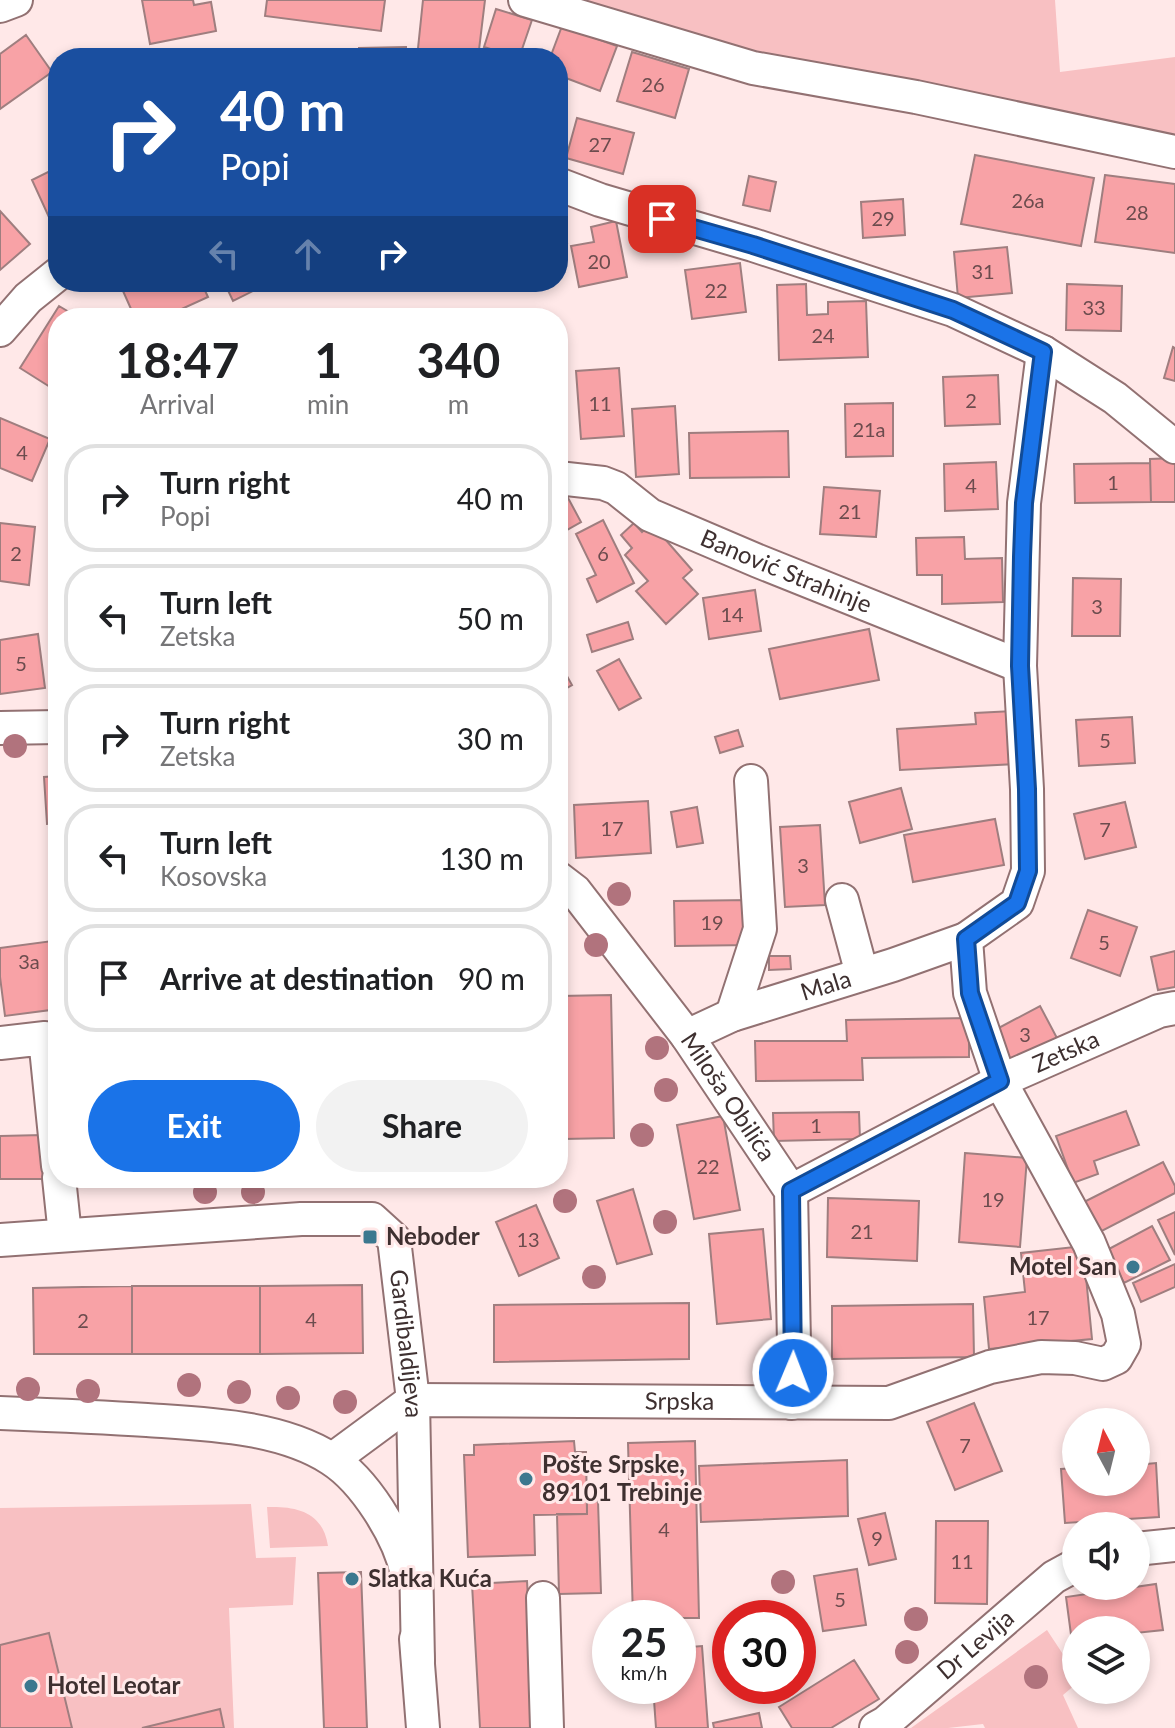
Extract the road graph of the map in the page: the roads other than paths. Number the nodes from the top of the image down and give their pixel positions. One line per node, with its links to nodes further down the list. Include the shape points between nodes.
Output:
1 (16, 0): 3 (street)
2 (525, 0): 4 (street, via 753,68)
3 (0, 6)
4 (1175, 152)
5 (568, 188): 8 (street, via 953,310)
6 (48, 282): 7 (street)
7 (0, 330)
8 (1043, 352): 9 (street, via 1115,398); 11 (street, via 1024,503)
9 (1175, 447)
10 (568, 479): 11 (street, Banović Strahinje, via 616,488 650,515)
11 (1020, 666): 17 (street, via 1028,871 1017,903)
12 (48, 727): 13 (street)
13 (0, 728)
14 (751, 781): 20 (street, via 760,929)
15 (568, 886): 21 (street, Miloša Obilića)
16 (842, 900): 18 (street)
17 (966, 939): 18 (street, Mala); 24 (street, via 970,993)
18 (862, 974): 20 (street, Mala)
19 (1175, 1008): 24 (street, Zetska)
20 (732, 1015): 21 (street, Mala)
21 (687, 1036): 26 (street, Miloša Obilića)
22 (0, 1043): 23 (street, via 45,1038)
23 (48, 1068)
24 (1000, 1081): 26 (street, Zetska); 30 (street, Srpska, via 1089,1243 1118,1314 1124,1344 1116,1358 1103,1364 1041,1357 990,1367 889,1403)
25 (60, 1188): 27 (street)
26 (791, 1191): 30 (street)
27 (65, 1235): 28 (street, Gardibaldijeva); 29 (street, Gardibaldijeva, via 372,1219 394,1239)
28 (0, 1240)
29 (413, 1400): 30 (street, Srpska); 32 (street); 37 (street, Gardibaldijeva)
30 (792, 1403)
31 (0, 1413): 32 (street, via 261,1432)
32 (333, 1459): 37 (street, via 374,1503 398,1544 410,1586)
33 (1175, 1545): 34 (street)
34 (1150, 1548)
35 (1062, 1573): 38 (street, Dr Levija)
36 (543, 1598): 40 (street)
37 (418, 1661): 39 (street)
38 (882, 1726)
39 (423, 1728)
40 (547, 1728)

